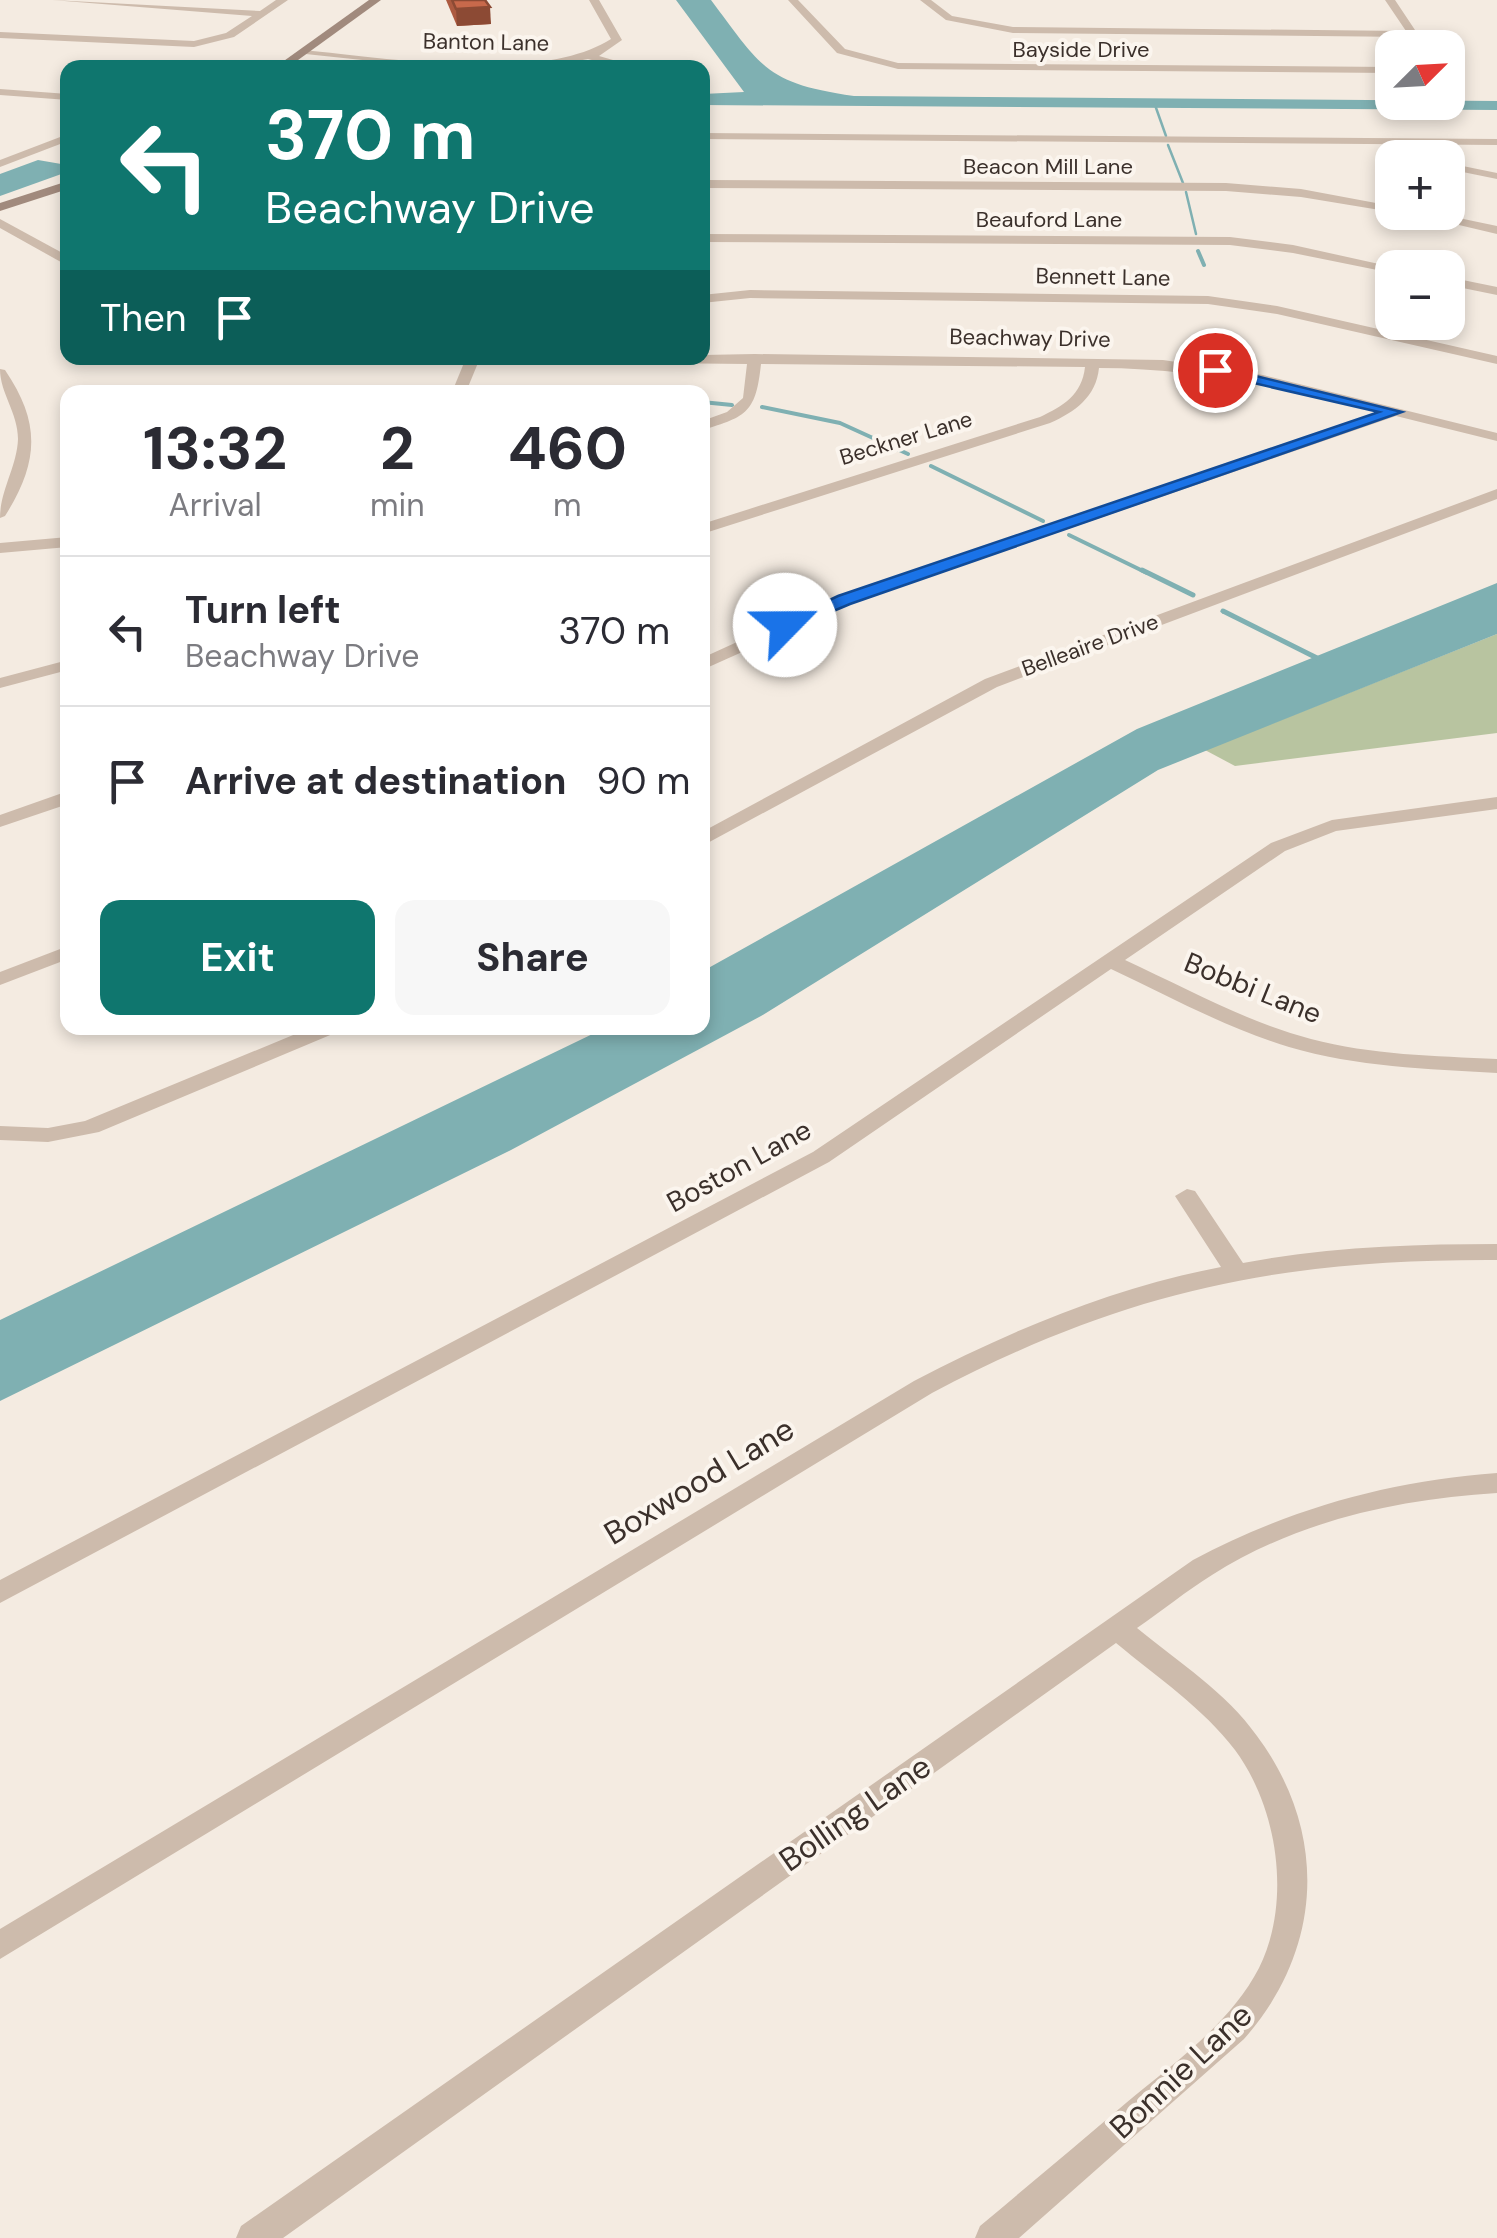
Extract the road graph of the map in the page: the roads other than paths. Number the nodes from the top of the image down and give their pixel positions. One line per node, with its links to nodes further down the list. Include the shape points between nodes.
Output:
1 (56, 0): 9 (street)
2 (284, 0): 9 (street)
3 (376, 0): 13 (main road)
4 (396, 0): 14 (main road)
5 (594, 0): 15 (street, via 617,40)
6 (793, 0): 21 (street, Bayside Drive, via 841,51 898,66)
7 (925, 0): 11 (street, via 949,18 1005,30)
8 (1390, 0): 10 (street)
9 (262, 14): 12 (street, via 228,36 194,44)
10 (1409, 30)
11 (1375, 34)
12 (0, 35)
13 (301, 52): 14 (street, Banton Lane); 16 (main road)
14 (321, 54): 17 (main road); 18 (street, Banton Lane)
15 (592, 56): 19 (street, Banton Lane); 20 (street)
16 (290, 60)
17 (312, 60)
18 (409, 60)
19 (563, 60)
20 (607, 60)
21 (1375, 70)
22 (0, 92): 23 (street)
23 (60, 96)
24 (710, 136): 26 (street)
25 (60, 140): 29 (street)
26 (1375, 141)
27 (1465, 142): 28 (street)
28 (1497, 142)
29 (0, 164)
30 (1465, 169): 31 (street)
31 (1497, 176)
32 (710, 184): 35 (street, Beacon Mill Lane, via 1226,188)
33 (60, 188): 36 (main road)
34 (60, 199): 37 (main road)
35 (1375, 206)
36 (0, 208)
37 (0, 220): 42 (street)
38 (1465, 223): 39 (street)
39 (1497, 230)
40 (710, 238): 44 (street, Beauford Lane, via 1209,240)
41 (60, 250): 42 (street)
42 (50, 252): 43 (street)
43 (60, 258)
44 (1375, 265)
45 (1465, 284): 46 (street)
46 (1497, 291)
47 (710, 298): 50 (street, Bennett Lane, via 1188,299 1277,310)
48 (710, 358): 49 (street, Beachway Drive)
49 (755, 358): 51 (street, Beachway Drive); 56 (street, via 750,399)
50 (1497, 360)
51 (1092, 362): 53 (street, Beachway Drive, via 1215,370); 60 (street, Beckner Lane, via 1089,388 1053,417)
52 (0, 373): 54 (street)
53 (1395, 412): 57 (street, Beachway Drive); 63 (street, via 844,600)
54 (24, 414): 55 (street); 59 (street, via 24,462)
55 (0, 417)
56 (710, 423)
57 (1497, 437)
58 (1497, 494): 69 (street, Belleaire Drive, via 976,689)
59 (1, 511)
60 (710, 526)
61 (60, 543): 62 (street)
62 (0, 548)
63 (710, 661)
64 (60, 666): 65 (street)
65 (0, 683)
66 (60, 800): 68 (street)
67 (1497, 803): 71 (street, Boston Lane, via 1301,836)
68 (0, 821)
69 (710, 836)
70 (60, 955): 72 (street)
71 (1110, 961): 74 (street, Bobbi Lane, via 1297,1042 1388,1059); 80 (street, Boston Lane, via 806,1166)
72 (0, 978)
73 (309, 1035): 75 (street, via 91,1127 48,1135)
74 (1497, 1066)
75 (0, 1133)
76 (1186, 1196): 78 (street)
77 (1497, 1252): 78 (street, Boxwood Lane, via 1355,1255)
78 (1234, 1270): 82 (street, Boxwood Lane, via 1094,1307 962,1364)
79 (1497, 1483): 81 (street, Bolling Lane, via 1378,1498 1283,1526 1203,1568)
80 (0, 1593)
81 (1117, 1628): 83 (street, Bolling Lane); 84 (street, Bonnie Lane, via 1216,1711 1266,1774 1288,1841 1288,1926 1272,1975 1237,2024)
82 (0, 1946)
83 (254, 2238)
84 (993, 2238)

